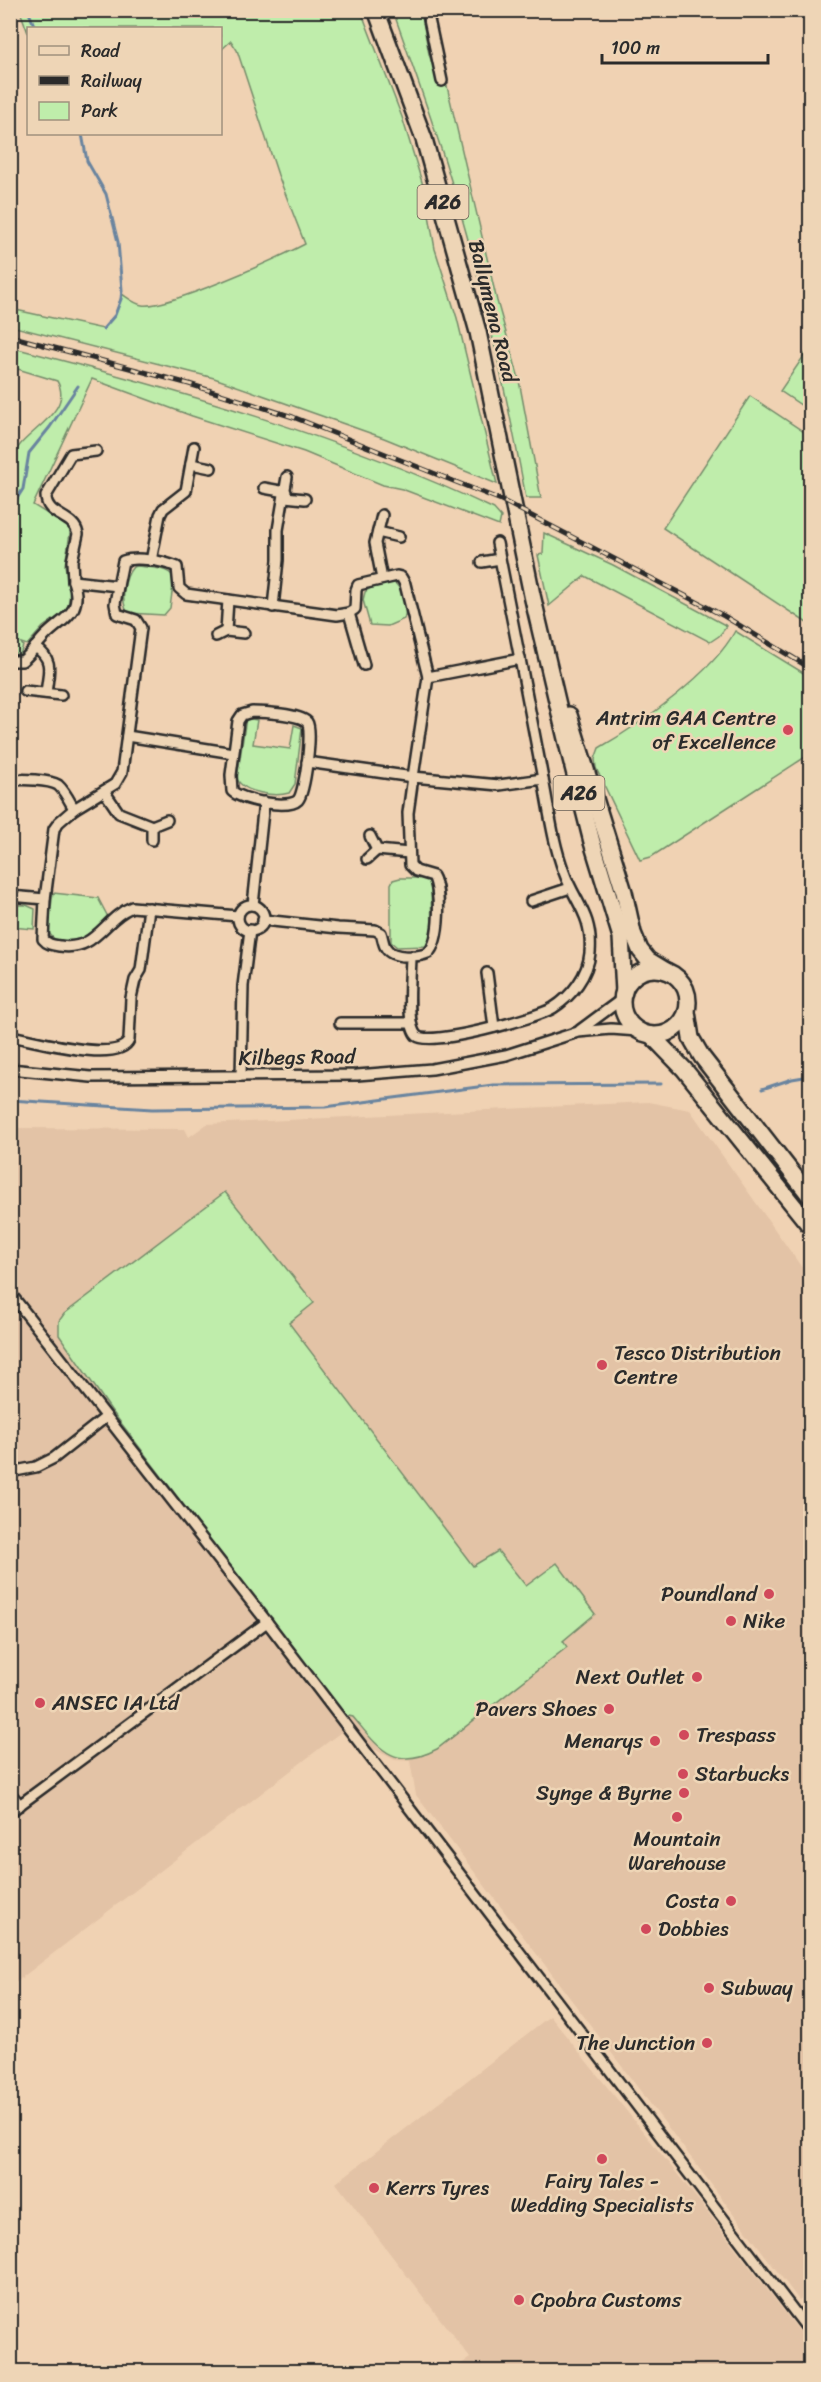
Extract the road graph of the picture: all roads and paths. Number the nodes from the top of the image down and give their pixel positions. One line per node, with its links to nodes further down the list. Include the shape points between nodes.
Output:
1 (376, 10): 22 (highway, Ballymena Road / A26, via 424,139 454,242 483,354)
2 (427, 10): 3 (street)
3 (442, 81)
4 (194, 447): 6 (street)
5 (96, 451): 20 (street, via 71,454 46,496 51,510 77,528)
6 (191, 464): 7 (street); 17 (street, via 184,494 160,514)
7 (211, 468)
8 (288, 477): 10 (street)
9 (264, 488): 10 (street)
10 (285, 494): 11 (street); 24 (street, via 278,530)
11 (305, 499)
12 (382, 515): 13 (street)
13 (378, 532): 14 (street); 19 (street, via 375,543)
14 (399, 537)
15 (497, 543): 16 (street)
16 (500, 559): 18 (street); 30 (street)
17 (151, 561): 21 (street, via 123,561); 23 (street, via 177,567 183,593)
18 (482, 562)
19 (382, 579): 25 (street, via 358,585 356,607); 33 (street, via 403,579)
20 (73, 581): 21 (street); 29 (street, via 74,609)
21 (118, 586): 37 (street, via 117,614 136,620 141,628)
22 (532, 595): 63 (highway, Ballymena Road / A26, via 624,892 633,933 648,960); 65 (highway, Ballymena Road / A26, via 592,842 621,937)
23 (228, 600): 24 (street); 26 (street)
24 (273, 607): 25 (street)
25 (349, 613): 32 (street)
26 (226, 631): 27 (street); 28 (street)
27 (244, 633)
28 (216, 636)
29 (35, 647): 31 (street, via 22,661); 35 (street, via 49,661)
30 (520, 659): 33 (street); 41 (street)
31 (10, 661)
32 (364, 665)
33 (428, 677): 40 (street)
34 (26, 691): 35 (street)
35 (46, 693): 36 (street)
36 (61, 695)
37 (127, 736): 38 (street); 43 (street, via 122,772 115,784)
38 (233, 753): 39 (street, via 242,715 252,712 290,716 308,725); 44 (street, via 232,791 242,798)
39 (307, 762): 40 (street); 44 (street, via 298,800 286,804)
40 (413, 777): 41 (street, via 499,785); 51 (street, via 408,813)
41 (543, 779): 53 (street)
42 (10, 781): 45 (street, via 54,783)
43 (104, 791): 45 (street); 47 (street, via 119,813)
44 (264, 802): 57 (street)
45 (74, 809): 55 (street, via 54,829)
46 (167, 820): 47 (street)
47 (152, 826): 49 (street)
48 (370, 836): 50 (street)
49 (152, 840)
50 (377, 850): 51 (street); 52 (street)
51 (409, 853): 62 (street, via 411,867 434,878 437,900 436,943 428,952)
52 (367, 859)
53 (570, 888): 56 (street); 69 (street, via 585,912 590,932 590,954 581,979 553,1008)
54 (10, 896): 55 (street)
55 (45, 899): 58 (street, via 44,939 65,947 78,947 91,940 128,909)
56 (531, 901)
57 (253, 905): 59 (street, via 242,909); 60 (street, via 262,912)
58 (149, 908): 59 (street); 72 (street, via 126,1046 86,1050)
59 (238, 916): 61 (street, via 242,927)
60 (263, 920): 61 (street, via 260,927); 62 (street, via 375,930 381,933 390,952)
61 (249, 930): 74 (street)
62 (411, 956): 68 (street)
63 (666, 970): 65 (highway, via 636,975); 66 (highway, A26, via 684,985)
64 (487, 973): 69 (street)
65 (623, 995): 70 (street, Kilbegs Road); 71 (highway, A26, via 627,1020)
66 (687, 1012): 71 (highway, via 673,1030); 75 (highway, A26, via 690,1038 702,1057)
67 (340, 1023): 68 (street)
68 (411, 1023): 69 (street, via 417,1035 426,1039)
69 (494, 1027)
70 (578, 1032): 71 (street, Kilbegs Road, via 610,1029); 74 (street, Kilbegs Road, via 506,1055 432,1069 357,1075)
71 (645, 1033): 76 (highway, A26, via 684,1069)
72 (10, 1036)
73 (10, 1069): 74 (street, Kilbegs Road, via 91,1077)
74 (241, 1076)
75 (810, 1196)
76 (810, 1226)
77 (10, 1293): 78 (street)
78 (106, 1417): 79 (street, via 54,1458 36,1467); 80 (street)
79 (10, 1472)
80 (267, 1622): 82 (street); 84 (street)
81 (10, 1793): 82 (street)
82 (20, 1805): 83 (street)
83 (10, 1812)
84 (810, 2332)

